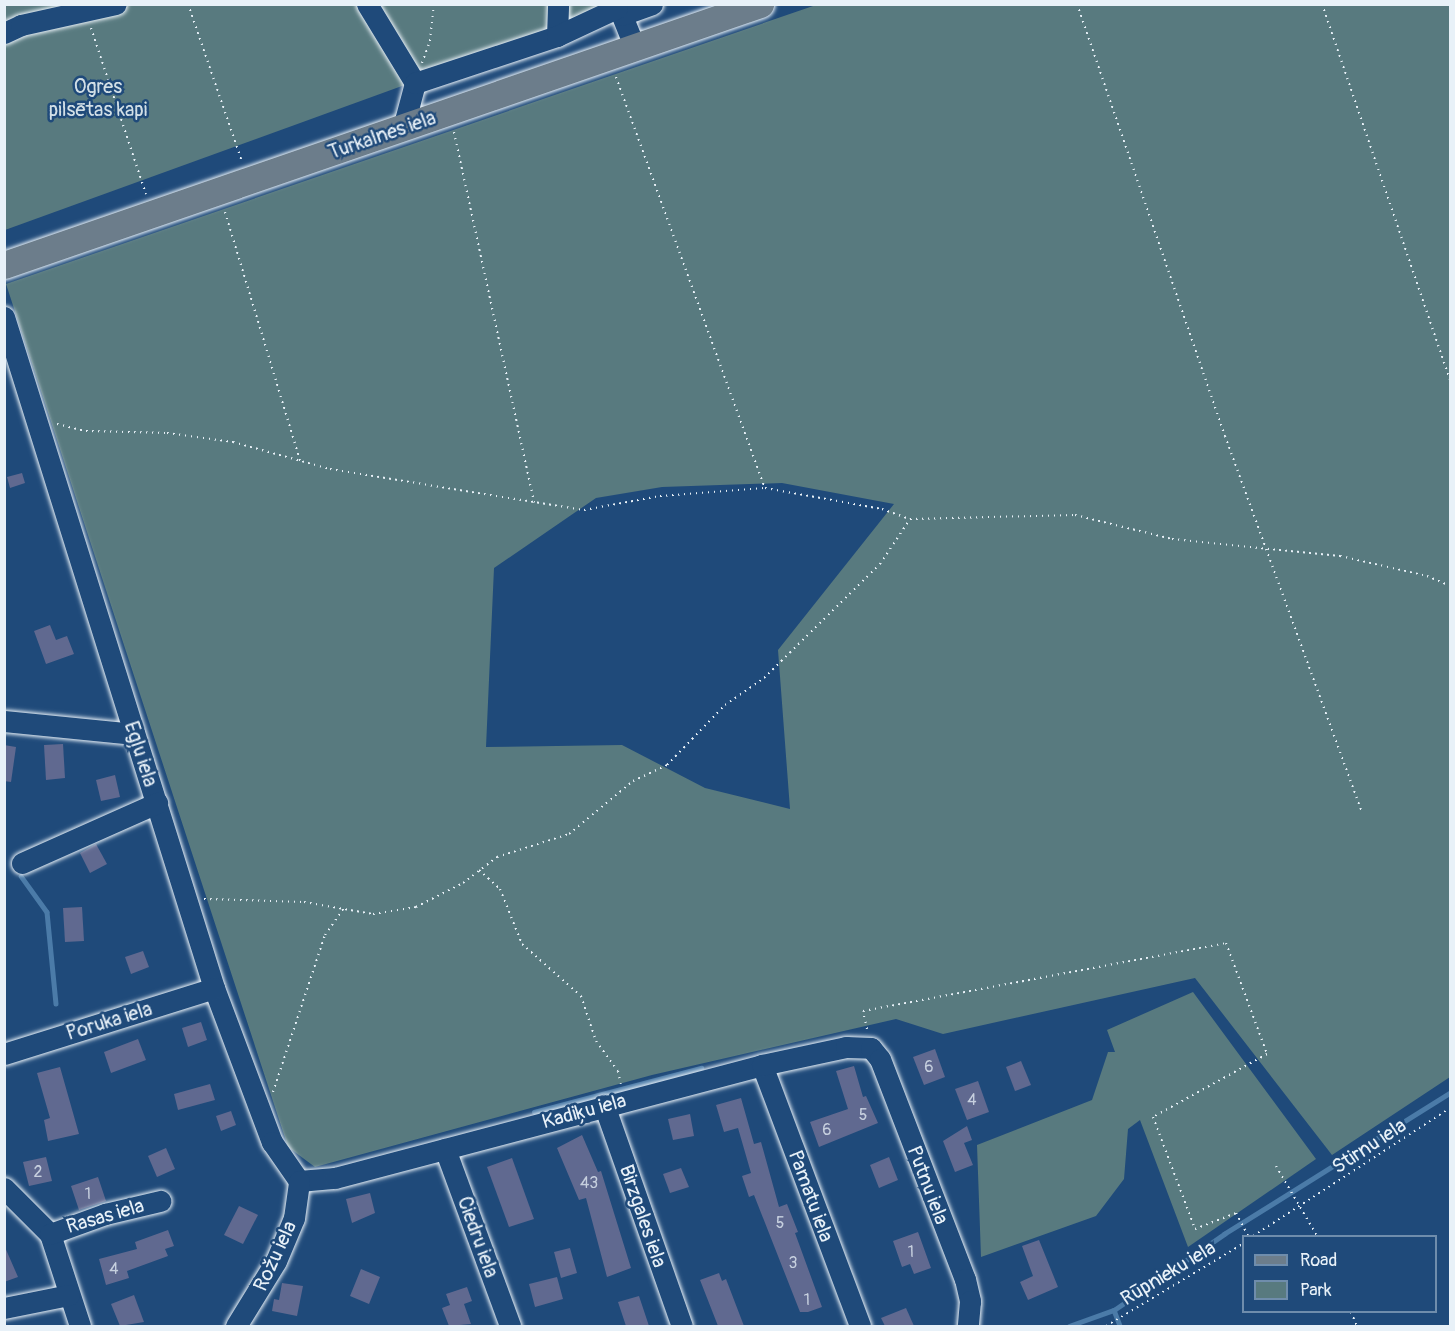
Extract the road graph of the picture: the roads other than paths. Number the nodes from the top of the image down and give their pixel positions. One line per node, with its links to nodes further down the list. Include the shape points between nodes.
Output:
1 (116, 4): 7 (street, via 21,25)
2 (367, 4): 10 (street)
3 (558, 4): 8 (street)
4 (652, 4): 6 (street)
5 (760, 4): 9 (main road, Turkalnes iela)
6 (618, 9): 8 (street); 9 (street)
7 (4, 33)
8 (557, 36): 10 (street)
9 (635, 48): 11 (main road, Turkalnes iela)
10 (415, 83): 11 (street)
11 (403, 128): 12 (main road, Turkalnes iela)
12 (4, 265)
13 (4, 317): 15 (street, Egļu iela)
14 (4, 721): 15 (street)
15 (134, 734): 16 (street, Egļu iela)
16 (157, 803): 17 (street); 18 (street, Egļu iela)
17 (22, 862)
18 (213, 988): 20 (street, Poruka iela); 24 (street, Egļu iela, via 272,1142)
19 (871, 1048): 21 (street, Kadiķu iela, via 846,1047); 30 (street, Putnu iela, via 880,1059 965,1279)
20 (4, 1054)
21 (762, 1065): 22 (street, Kadiķu iela); 35 (street, Pamatu iela)
22 (604, 1106): 23 (street, Kadiķu iela); 34 (street, Birzgales iela)
23 (445, 1149): 24 (street, Kadiķu iela, via 336,1178); 33 (street, Ciedru iela)
24 (299, 1181): 32 (street, Rožu iela, via 294,1218 276,1261)
25 (4, 1188): 27 (street)
26 (160, 1201): 27 (street, Rasas iela, via 94,1217)
27 (50, 1234): 28 (street)
28 (69, 1295): 29 (street); 31 (street)
29 (4, 1308)
30 (972, 1324)
31 (80, 1326)
32 (236, 1326)
33 (510, 1326)
34 (682, 1326)
35 (860, 1326)

